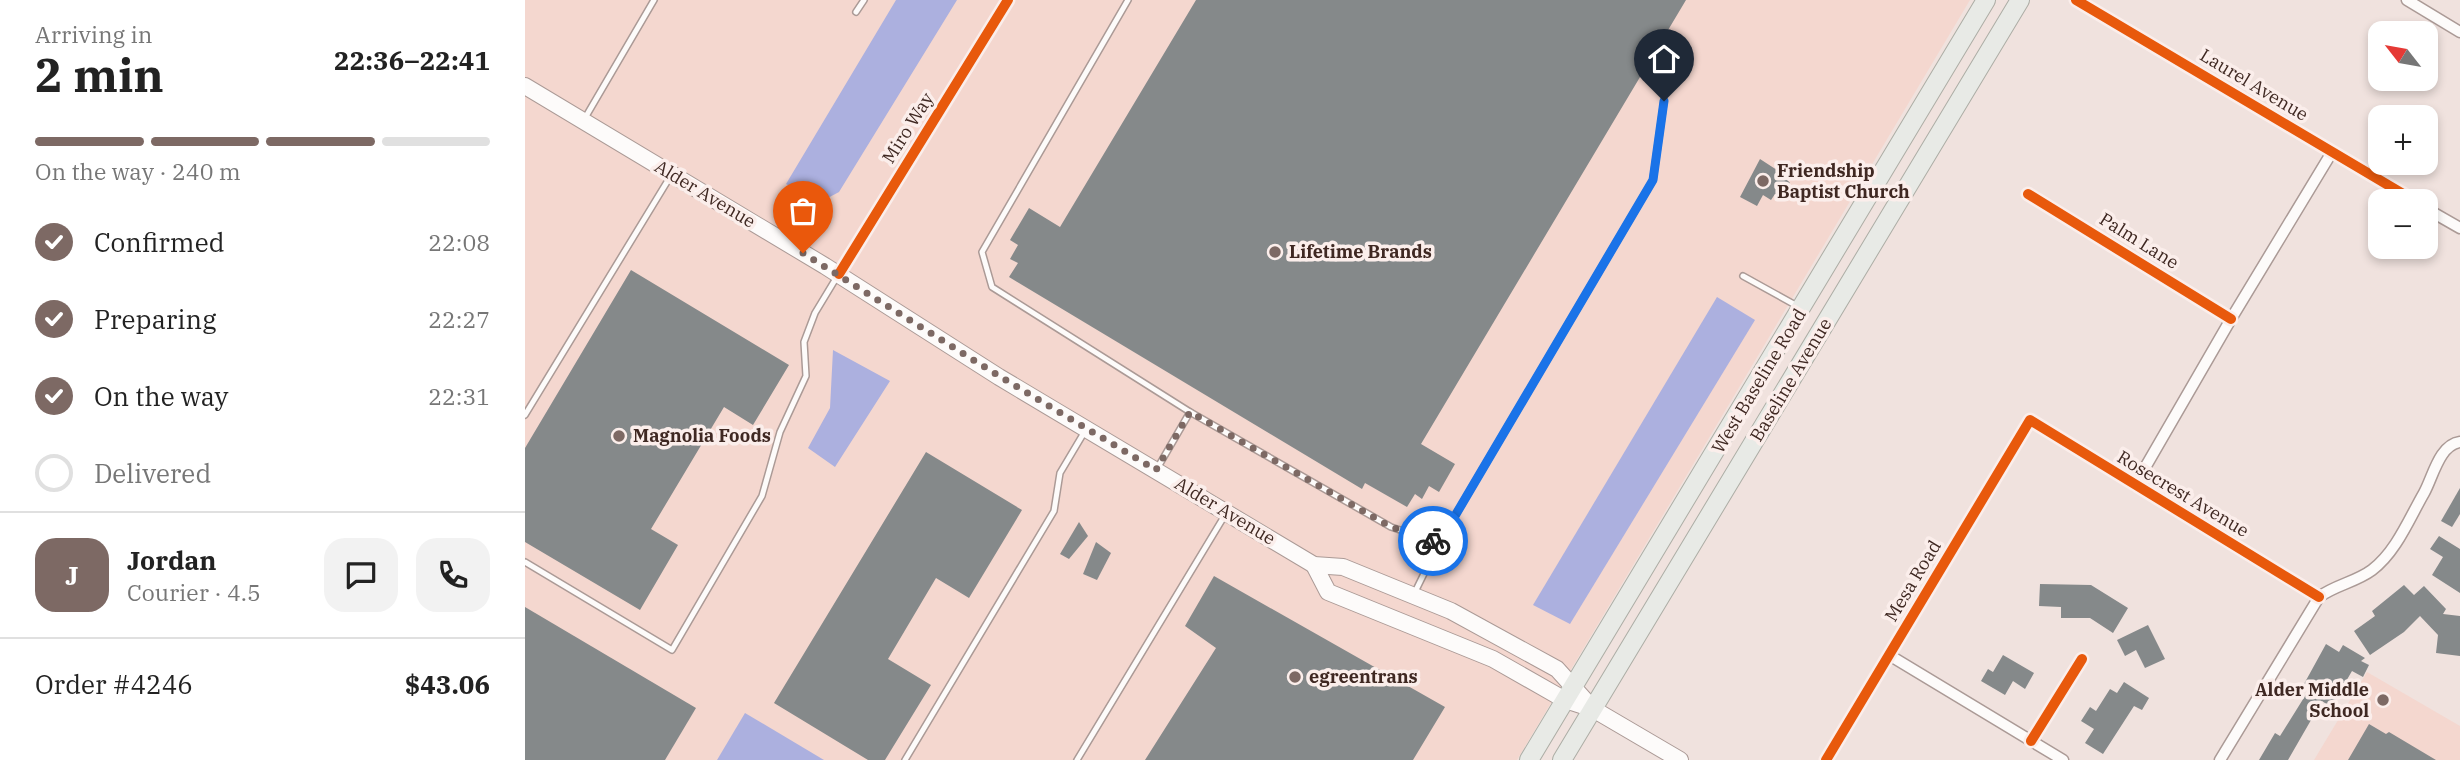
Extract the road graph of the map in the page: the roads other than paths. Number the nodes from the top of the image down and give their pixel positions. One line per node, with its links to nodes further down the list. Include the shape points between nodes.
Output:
1 (654, 0): 13 (lane)
2 (864, 0): 9 (lane)
3 (1008, 0): 20 (street, Miro Way)
4 (1128, 0): 24 (lane, via 982,252 992,287)
5 (1986, 0): 22 (main road, West Baseline Road)
6 (2020, 0): 40 (main road, Baseline Avenue)
7 (2076, 0): 14 (street, Laurel Avenue)
8 (2415, 2): 10 (street)
9 (856, 12)
10 (2460, 33)
11 (525, 86): 13 (main road, Alder Avenue)
12 (1664, 101): 32 (lane, via 1653,180)
13 (584, 121): 15 (main road, Alder Avenue)
14 (2332, 152): 16 (street, Laurel Avenue); 23 (street)
15 (672, 174): 20 (main road, Alder Avenue); 25 (lane)
16 (2395, 189)
17 (2028, 194): 23 (street, Palm Lane)
18 (2438, 215): 19 (street)
19 (2460, 228)
20 (839, 274): 27 (main road, Alder Avenue); 33 (lane, via 804,342 806,376 781,432 762,496 672,650)
21 (1743, 276): 22 (lane)
22 (1802, 309): 39 (main road, West Baseline Road)
23 (2231, 319): 30 (street)
24 (1190, 412): 29 (lane); 32 (lane, via 1391,527)
25 (525, 415)
26 (2030, 420): 30 (street, Rosecrest Avenue); 37 (street, Mesa Road)
27 (1087, 429): 29 (main road, Alder Avenue); 42 (lane, via 1061,473 1054,511)
28 (2457, 442): 36 (street, via 2442,454 2427,488 2380,563)
29 (1156, 470): 31 (main road, Alder Avenue)
30 (2135, 485): 36 (street, Rosecrest Avenue)
31 (1227, 513): 34 (main road, Alder Avenue); 43 (lane)
32 (1439, 543): 35 (lane)
33 (525, 562)
34 (1314, 565): 35 (main road, Alder Avenue, via 1343,567); 39 (main road, Alder Avenue, via 1328,592)
35 (1413, 595): 39 (main road, Alder Avenue, via 1557,669)
36 (2319, 597): 49 (street)
37 (1889, 655): 41 (street); 47 (street, Mesa Road)
38 (2082, 659): 41 (street)
39 (1570, 694): 40 (main road, Alder Avenue); 44 (main road, West Baseline Road)
40 (1593, 709): 45 (main road, Baseline Avenue); 46 (main road, Alder Avenue)
41 (2031, 741): 48 (street)
42 (905, 760)
43 (1077, 760)
44 (1529, 760)
45 (1562, 760)
46 (1680, 760)
47 (1826, 760)
48 (2063, 760)
49 (2220, 760)

